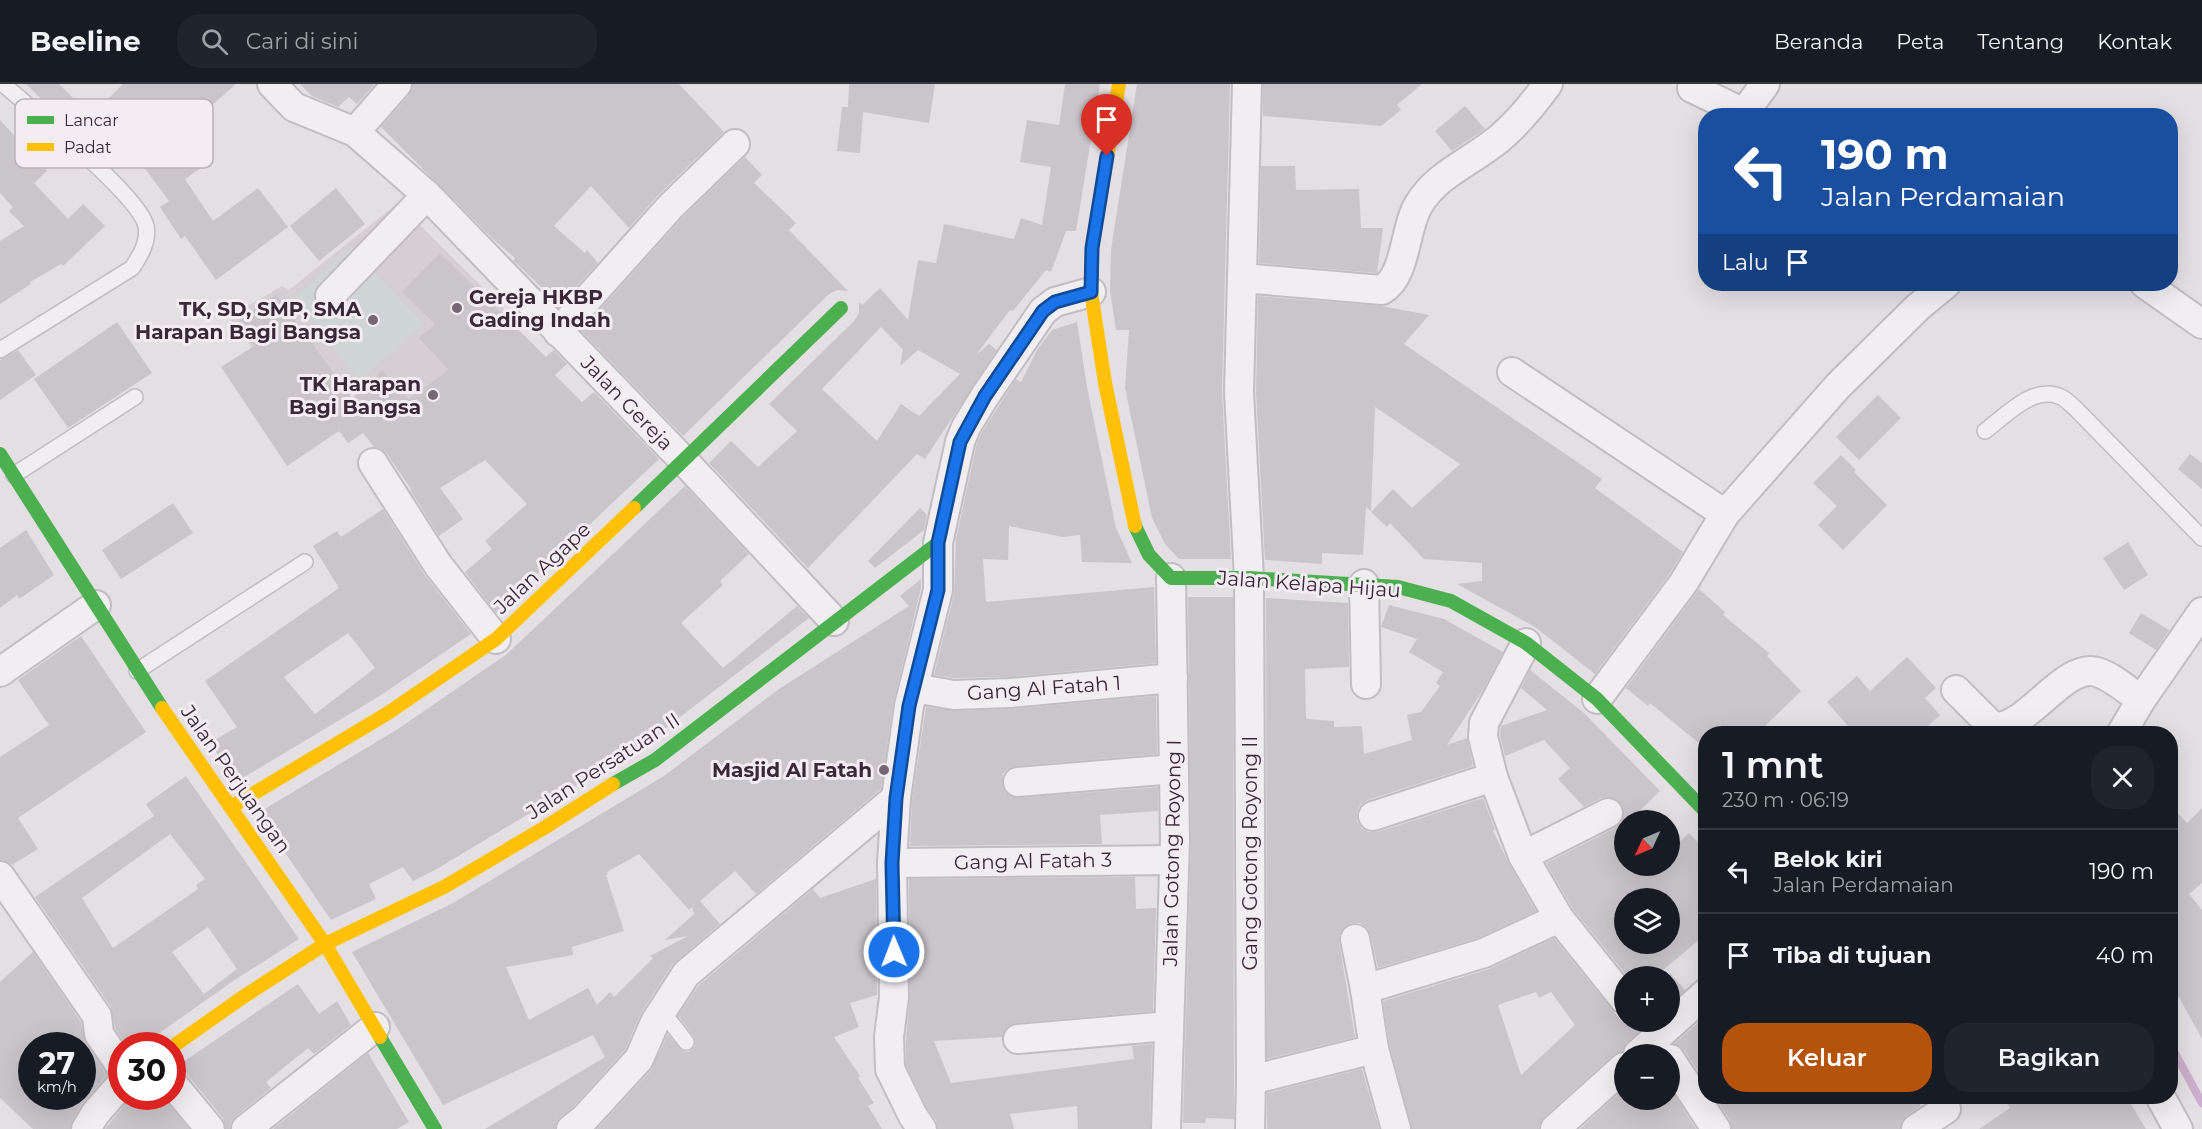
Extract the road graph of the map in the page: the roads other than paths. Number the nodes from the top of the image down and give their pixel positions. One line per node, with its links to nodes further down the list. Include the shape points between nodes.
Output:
1 (3, 84): 9 (lane)
2 (272, 84): 12 (street, Jalan Gereja, via 294,107)
3 (397, 84): 12 (street)
4 (1119, 84): 19 (street, via 1092,248)
5 (1247, 84): 16 (street, Gang Gotong Royong II)
6 (1548, 84): 16 (street, via 1500,138 1430,189 1417,206 1390,285 1382,290)
7 (1765, 84): 11 (street)
8 (1692, 88): 10 (street)
9 (20, 99)
10 (1734, 108)
11 (1748, 108)
12 (355, 132): 15 (street, Jalan Gereja)
13 (735, 144): 23 (street, via 671,206)
14 (96, 168): 24 (lane, via 131,199 146,226 144,250 132,268)
15 (427, 195): 20 (street); 23 (street, Jalan Gereja)
16 (1242, 278): 37 (street, Gang Gotong Royong II, via 1239,392)
17 (1937, 291): 32 (street, via 1838,386)
18 (2155, 291): 22 (street)
19 (1091, 292): 34 (street, via 1055,302 1043,311 985,396 960,442); 36 (street, via 1134,524 1149,555)
20 (330, 296)
21 (841, 308): 29 (street, Jalan Agape)
22 (2202, 324)
23 (558, 332): 29 (street, Jalan Gereja)
24 (0, 351)
25 (1512, 372): 32 (street)
26 (135, 397): 31 (lane)
27 (1985, 431): 33 (lane, via 2033,395 2060,397)
28 (0, 454): 31 (street, Jalan Perjuangan)
29 (684, 461): 41 (street, Jalan Gereja); 42 (street, Jalan Agape)
30 (373, 463): 42 (street, via 438,565)
31 (14, 475): 39 (street, Jalan Perjuangan)
32 (1725, 514): 50 (street, via 1684,582)
33 (2202, 538)
34 (938, 543): 41 (street, Jalan Persatuan II); 48 (street, via 938,590)
35 (305, 562): 44 (lane)
36 (1171, 578): 37 (street, Jalan Kelapa Hijau); 46 (street, Jalan Gotong Royong I)
37 (1249, 578): 38 (street, Jalan Kelapa Hijau); 84 (street, Gang Gotong Royong II)
38 (1364, 584): 43 (street, Jalan Kelapa Hijau, via 1398,587 1451,601); 47 (street)
39 (96, 604): 44 (street, Jalan Perjuangan); 45 (street)
40 (2202, 612): 51 (street)
41 (834, 621): 69 (street, Jalan Persatuan II, via 655,760 444,887)
42 (495, 639): 60 (street, Jalan Agape, via 388,713)
43 (1526, 643): 50 (street, Jalan Kelapa Hijau); 56 (street, via 1484,723 1483,737)
44 (137, 670): 60 (street, Jalan Perjuangan)
45 (0, 672)
46 (1173, 678): 48 (street, Gang Al Fatah 1, via 954,695); 55 (street, Jalan Gotong Royong I)
47 (1366, 684)
48 (914, 688): 58 (street)
49 (1956, 690): 52 (street)
50 (1598, 699): 59 (street, Jalan Kelapa Hijau)
51 (2141, 700): 53 (street, via 2105,675 2084,671); 54 (street)
52 (1992, 726)
53 (2003, 726)
54 (2126, 726)
55 (1174, 769): 57 (street); 64 (street, Jalan Gotong Royong I)
56 (1493, 777): 62 (street); 63 (street)
57 (1018, 782)
58 (896, 798): 65 (street); 73 (street, via 686,974)
59 (1698, 804)
60 (231, 807): 69 (street, Jalan Perjuangan)
61 (1608, 813): 63 (street)
62 (1373, 816)
63 (1523, 856): 67 (street)
64 (1174, 860): 65 (street, Gang Al Fatah 3); 74 (street, Jalan Gotong Royong I)
65 (892, 863): 94 (street, via 894,997 890,1069)
66 (0, 876): 80 (street, via 97,1016 99,1034)
67 (1559, 918): 70 (street); 71 (street, via 1484,953)
68 (1355, 939): 71 (street)
69 (325, 944): 75 (street, Jalan Perjuangan); 76 (street, Jalan Persatuan II)
70 (1614, 987)
71 (1365, 989): 81 (street)
72 (1698, 1001): 79 (street)
73 (662, 1011): 78 (lane); 93 (street, via 639,1059)
74 (1168, 1026): 77 (street); 95 (street, Jalan Gotong Royong I)
75 (375, 1027): 91 (street); 92 (street, Jalan Perjuangan)
76 (186, 1037)
77 (1018, 1039)
78 (686, 1042)
79 (1656, 1044)
80 (108, 1047)
81 (1374, 1049): 84 (street); 97 (street)
82 (1614, 1076): 98 (street)
83 (1680, 1079): 99 (street)
84 (1251, 1080): 96 (street, Gang Gotong Royong II)
85 (108, 1099): 89 (street)
86 (186, 1100): 90 (street)
87 (2164, 1104): 101 (street)
88 (1948, 1112): 100 (street)
89 (86, 1129)
90 (210, 1129)
91 (246, 1129)
92 (435, 1129)
93 (571, 1129)
94 (922, 1129)
95 (1166, 1129)
96 (1250, 1129)
97 (1396, 1129)
98 (1555, 1129)
99 (1716, 1129)
100 (1916, 1129)
101 (2178, 1129)

